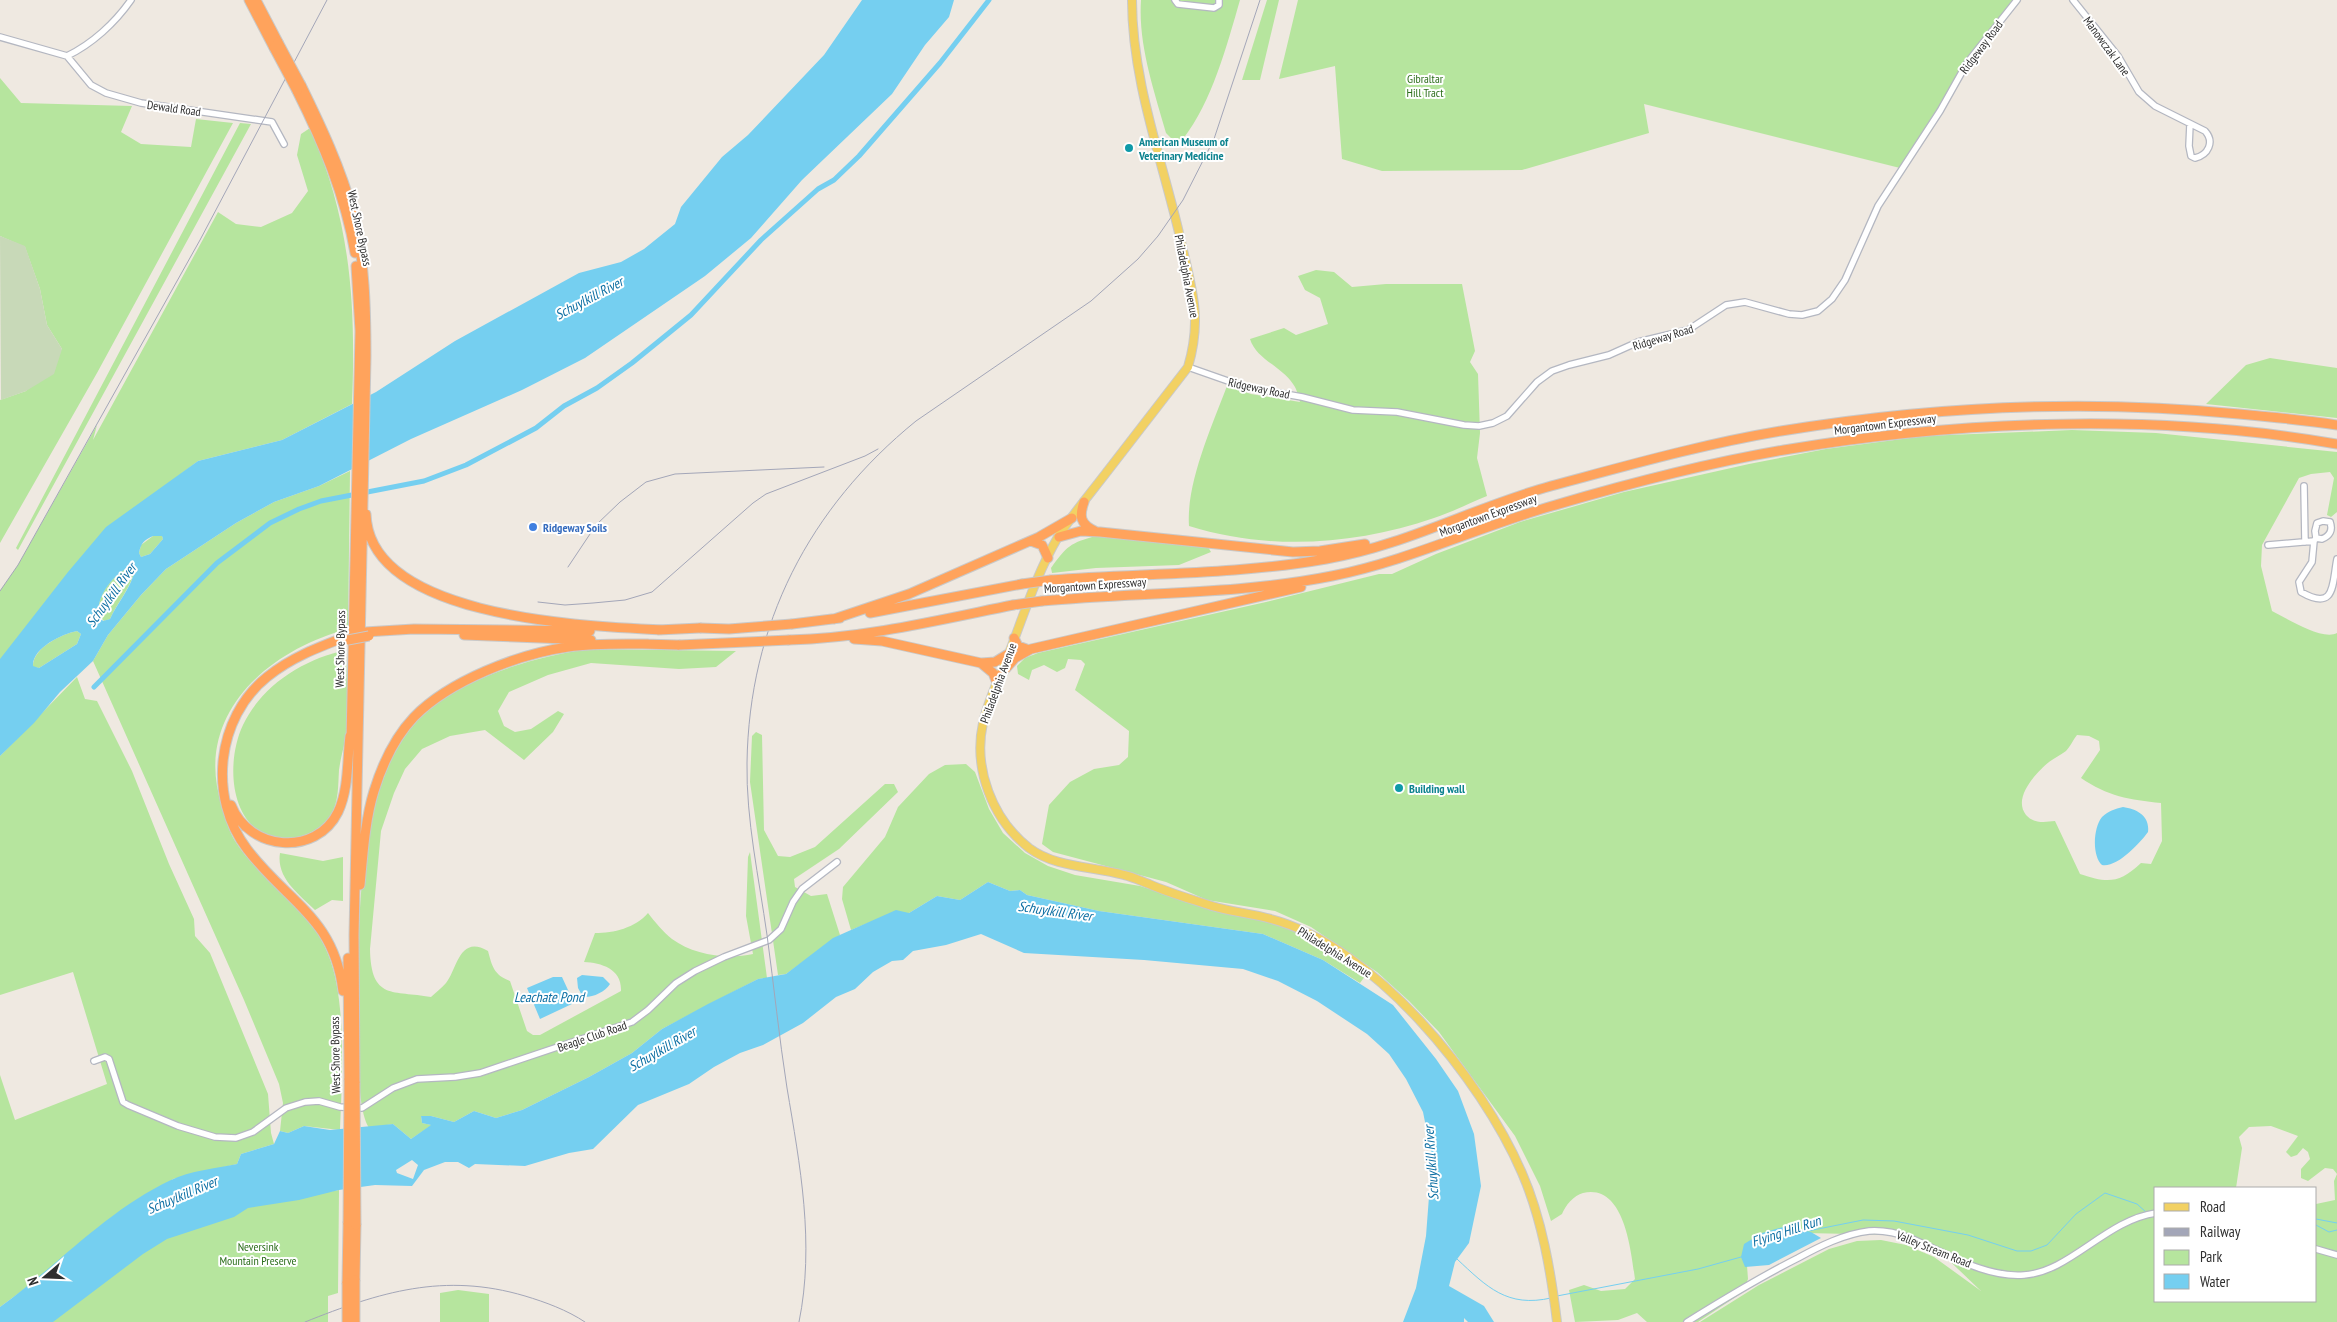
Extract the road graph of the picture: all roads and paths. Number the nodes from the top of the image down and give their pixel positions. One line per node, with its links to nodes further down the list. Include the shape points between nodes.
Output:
1 (132, 0): 11 (street, via 99,34)
2 (249, 0): 10 (highway, West Shore Bypass)
3 (256, 0): 10 (highway, West Shore Bypass)
4 (1132, 0): 15 (main road, Philadelphia Avenue, via 1139,76 1196,308 1194,344)
5 (1176, 0): 6 (street, via 1178,4 1214,8 1219,6)
6 (1220, 0)
7 (2017, 0): 15 (street, Ridgeway Road, via 1967,63 1878,206 1845,280 1832,299 1818,311 1802,315 1745,302 1726,305 1688,330 1638,342 1609,356 1552,371 1537,382 1507,416 1478,426 1397,412 1353,410 1245,387)
8 (2073, 0): 12 (street, Manowczak Lane, via 2118,56 2139,92 2155,106)
9 (0, 37): 11 (street)
10 (276, 45): 14 (highway, West Shore Bypass, bridge, via 299,88 330,162 350,227 359,292)
11 (67, 56): 13 (street, Dewald Road, via 88,82 100,91 141,103 272,122)
12 (2190, 124): 12 (street, Manowczak Lane, via 2189,146 2191,156 2195,158 2208,150 2210,141 2205,132)
13 (284, 144)
14 (362, 359): 19 (highway, West Shore Bypass); 19 (highway, West Shore Bypass, via 364,449)
15 (1188, 367): 20 (main road, Philadelphia Avenue)
16 (2337, 425): 24 (highway, Morgantown Expressway, via 2215,411 2132,406 2076,405 1920,412 1778,432 1713,445 1548,487)
17 (2337, 444): 31 (highway, Morgantown Expressway, via 2204,429 2131,425 2077,424 1922,431 1781,450 1717,464 1553,505)
18 (2304, 486): 29 (street)
19 (361, 501): 35 (highway, via 379,553 396,572 426,589 478,607 533,618); 46 (highway, West Shore Bypass); 48 (highway, West Shore Bypass)
20 (1084, 502): 22 (main road, Philadelphia Avenue); 25 (highway, via 1080,513 1082,521)
21 (2337, 517): 23 (street)
22 (1072, 518): 26 (main road, Philadelphia Avenue); 28 (highway)
23 (2330, 522): 27 (street, via 2329,534); 27 (street, via 2318,523)
24 (1428, 528): 25 (highway, via 1356,546 1293,552); 34 (highway, Morgantown Expressway, bridge, via 1379,546 1329,559 1280,566 1051,580)
25 (1095, 532): 26 (highway)
26 (1059, 536): 32 (main road, Philadelphia Avenue)
27 (2315, 539): 29 (street); 33 (street, via 2312,562 2299,582 2300,592 2314,598 2328,597 2332,593)
28 (1031, 541): 32 (highway, via 1042,545); 34 (highway, via 909,594)
29 (2304, 542): 30 (street)
30 (2268, 545)
31 (1435, 547): 39 (highway, Morgantown Expressway, bridge, via 1360,569 1282,585 1042,601); 41 (highway, via 1360,574)
32 (1048, 558): 38 (main road, Philadelphia Avenue)
33 (2337, 559)
34 (834, 619): 35 (highway, Morgantown Expressway, bridge, via 729,629)
35 (662, 630): 36 (highway, via 414,629)
36 (367, 634): 37 (highway, bridge); 40 (highway, via 423,633)
37 (348, 638): 46 (highway, via 304,658 278,675 255,696 239,720 229,748 227,786 234,813 250,832 268,841 292,843 311,838 330,823 344,794); 49 (highway, via 294,659 266,678 252,693 228,736 222,777 228,809 242,842 312,916 331,947 341,977)
38 (1014, 638): 41 (highway, via 1018,646); 42 (main road, Philadelphia Avenue)
39 (829, 639): 40 (highway, Morgantown Expressway, bridge); 43 (highway, via 875,640)
40 (648, 644): 48 (highway, via 590,645 528,656 476,676 433,701 413,718 385,761 374,791)
41 (1029, 650): 44 (highway, via 1015,658)
42 (1008, 654): 43 (highway, via 998,660); 44 (main road, Philadelphia Avenue)
43 (981, 663): 45 (highway, via 993,673)
44 (1001, 674): 45 (main road, Philadelphia Avenue)
45 (997, 683): 58 (main road, Philadelphia Avenue, via 981,736 982,770 996,809 1018,838 1037,853 1052,861 1123,875 1213,906 1294,927 1338,951 1386,986 1407,1006 1449,1056 1507,1142 1528,1187 1552,1283)
46 (352, 716): 49 (highway, West Shore Bypass)
47 (837, 862): 50 (street, Beagle Club Road, via 802,889 781,929 769,940 724,957 676,982 632,1022 480,1073 417,1079 393,1088 362,1108 305,1102 286,1108 253,1132 236,1138 222,1137 178,1126 128,1105 123,1102 109,1059 105,1057)
48 (354, 935): 51 (highway, West Shore Bypass)
49 (347, 1047): 51 (highway, West Shore Bypass)
50 (94, 1061)
51 (352, 1082): 55 (highway, West Shore Bypass, bridge)
52 (2150, 1214): 59 (street, Valley Stream Road, via 2119,1225 2056,1264 2024,1275 1986,1270 1902,1235 1876,1231 1857,1234 1828,1243 1793,1260)
53 (2317, 1249): 54 (street)
54 (2337, 1255)
55 (351, 1282): 56 (highway, West Shore Bypass, bridge); 57 (highway, West Shore Bypass, bridge)
56 (346, 1322)
57 (355, 1322)
58 (1557, 1322)
59 (1687, 1322)

